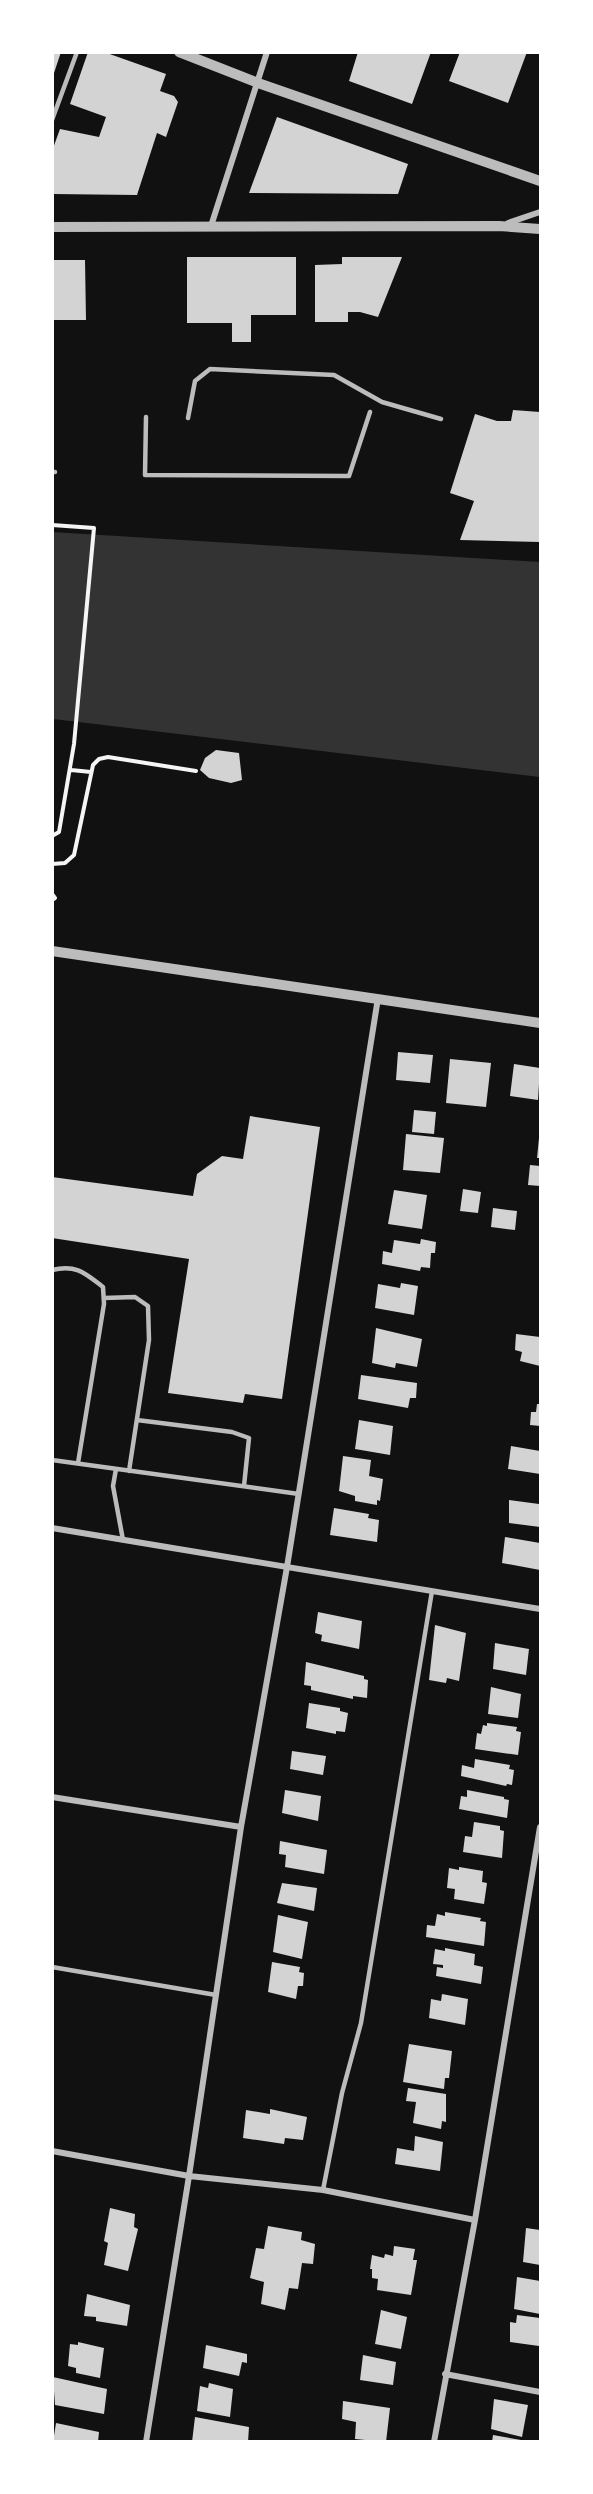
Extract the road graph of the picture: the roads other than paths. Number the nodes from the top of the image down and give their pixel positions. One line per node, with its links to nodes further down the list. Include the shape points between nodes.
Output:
1 (77, 52): 5 (lane)
2 (179, 52): 4 (street)
3 (267, 52): 4 (street)
4 (258, 83): 6 (street); 8 (street)
5 (52, 120)
6 (540, 181)
7 (540, 212): 9 (street)
8 (211, 226): 9 (street); 10 (street)
9 (499, 226): 11 (street)
10 (52, 227)
11 (540, 229)
12 (370, 412): 13 (lane, via 349,476 145,475)
13 (147, 417)
14 (188, 418): 15 (lane, via 195,381 210,369 334,375 382,402)
15 (441, 419)
16 (52, 951): 17 (street)
17 (378, 998): 18 (street); 27 (street)
18 (540, 1023)
19 (52, 1270): 20 (lane, via 67,1266 83,1272 103,1287)
20 (104, 1298): 21 (lane, via 135,1297 148,1306 149,1340); 23 (lane)
21 (137, 1420): 25 (lane); 26 (lane, via 231,1432 249,1438)
22 (52, 1460): 23 (lane)
23 (78, 1463): 24 (lane)
24 (116, 1469): 25 (lane); 29 (lane, via 113,1486)
25 (129, 1471): 26 (lane)
26 (244, 1486): 27 (lane)
27 (299, 1494): 30 (street)
28 (52, 1528): 29 (street)
29 (123, 1540): 30 (street)
30 (287, 1567): 31 (street); 34 (street)
31 (432, 1591): 32 (street); 40 (lane, via 361,2023)
32 (540, 1609)
33 (52, 1797): 34 (street)
34 (241, 1827): 37 (street)
35 (540, 1827): 41 (street)
36 (52, 1967): 37 (lane)
37 (216, 1995): 39 (street)
38 (52, 2151): 39 (street)
39 (189, 2176): 40 (street); 44 (street)
40 (323, 2190): 41 (street)
41 (475, 2220): 42 (street)
42 (445, 2374): 43 (street); 45 (street)
43 (540, 2392)
44 (146, 2442)
45 (434, 2442)

